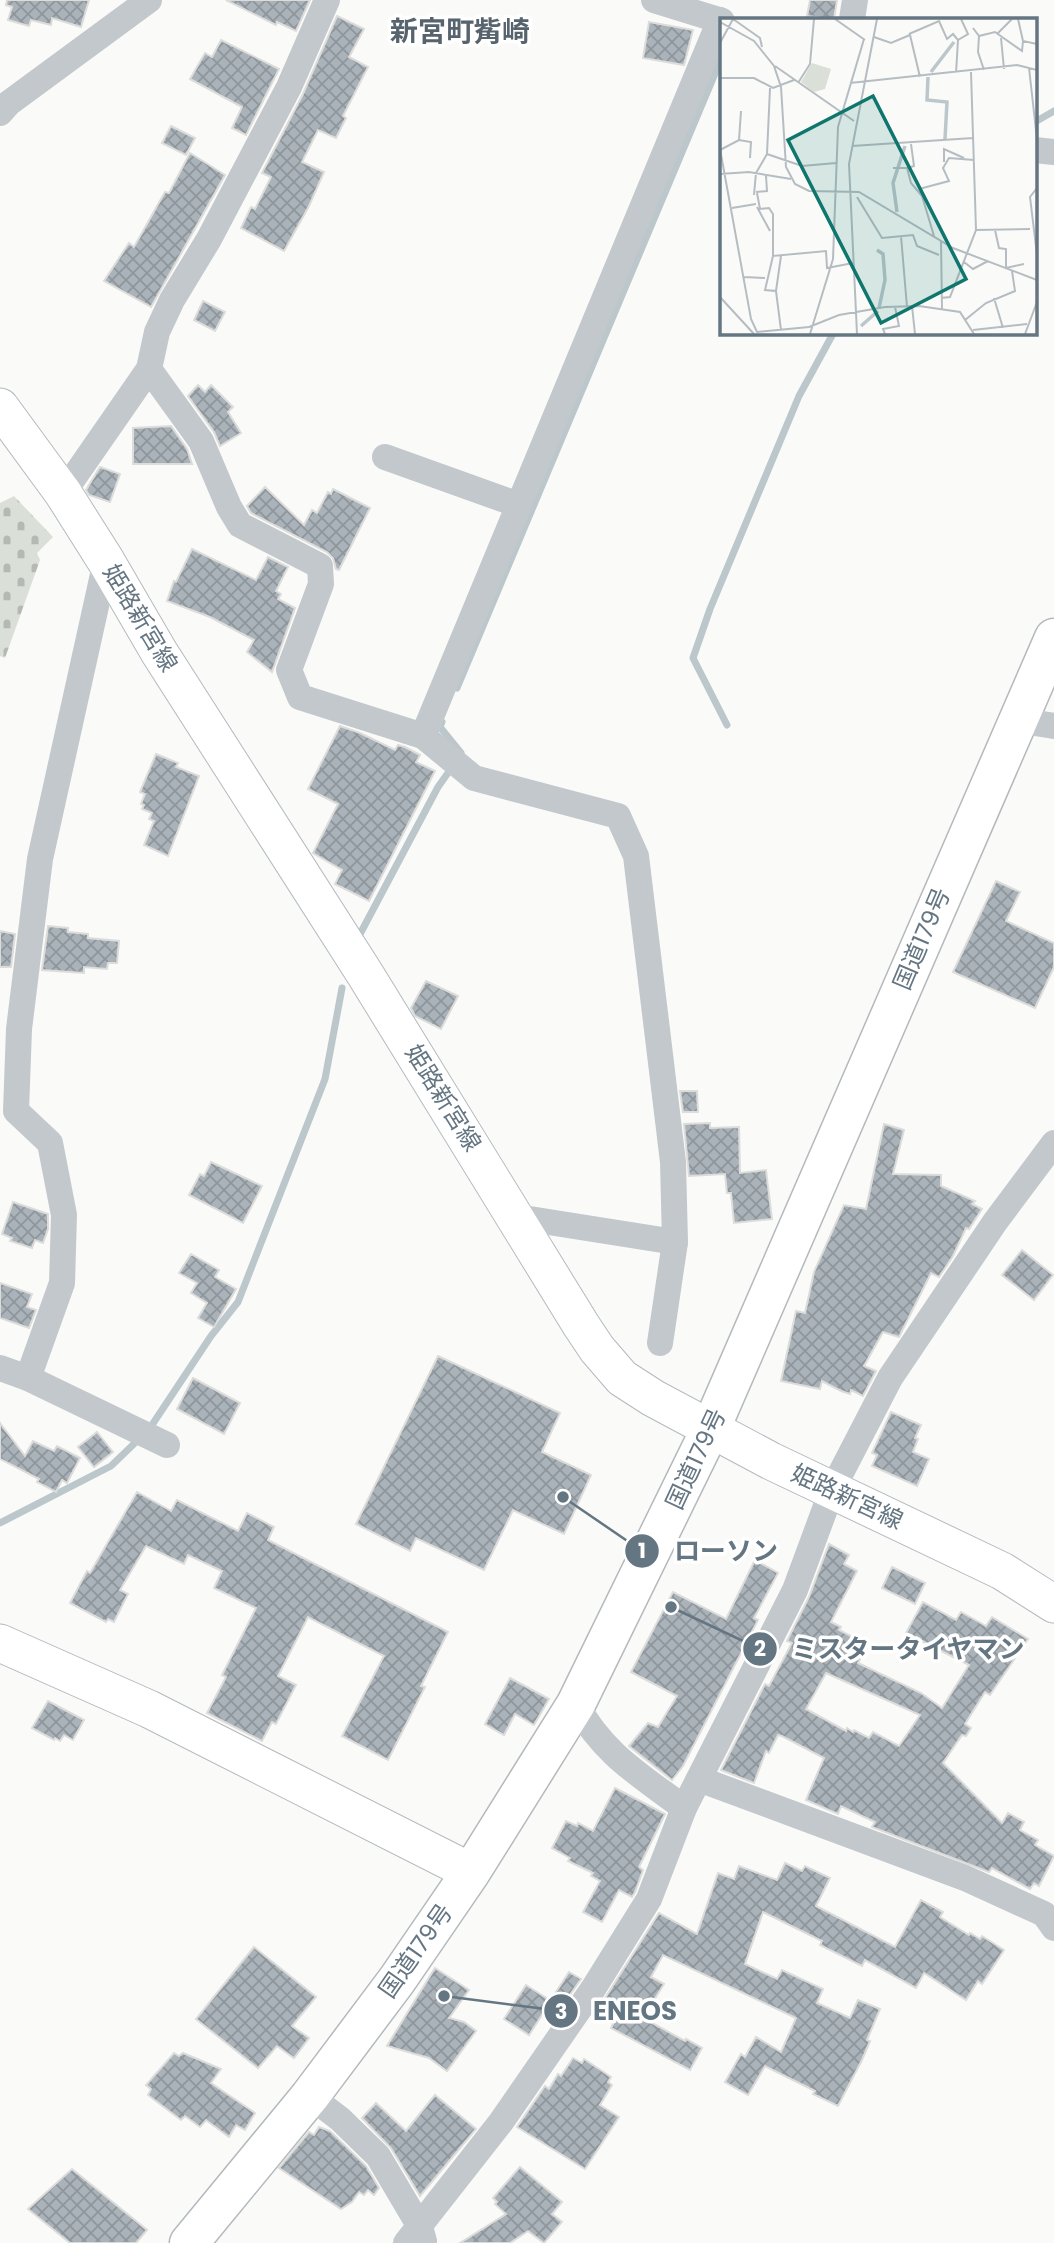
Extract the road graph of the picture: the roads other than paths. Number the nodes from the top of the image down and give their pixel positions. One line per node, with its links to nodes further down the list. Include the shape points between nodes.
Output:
1 (149, 0): 8 (street)
2 (327, 0): 11 (street, via 289,88 172,300 157,332)
3 (855, 0): 5 (street)
4 (660, 1): 6 (street)
5 (852, 18)
6 (720, 20)
7 (720, 22): 15 (street)
8 (0, 113)
9 (1036, 150): 10 (street)
10 (1054, 152)
11 (149, 369): 14 (street); 20 (street, via 201,441 240,525 320,566 321,584 289,670 300,697)
12 (0, 407): 14 (main road, 姫路新宮線)
13 (386, 457): 15 (street)
14 (63, 493): 16 (main road, 姫路新宮線)
15 (519, 505): 20 (street)
16 (106, 561): 21 (street, via 40,859); 23 (main road, 姫路新宮線)
17 (1054, 638): 18 (highway, 国道179号)
18 (1017, 720): 19 (street); 28 (highway, 国道179号)
19 (1054, 726)
20 (423, 736): 24 (street, via 474,778 618,816 636,856 673,1162)
21 (8, 1110): 27 (street, via 50,1143 64,1215 62,1283)
22 (1054, 1143): 30 (street, via 890,1378)
23 (517, 1217): 24 (street); 28 (main road, 姫路新宮線, via 581,1325 622,1378)
24 (675, 1242): 25 (street)
25 (660, 1343)
26 (0, 1368): 27 (street)
27 (29, 1378): 29 (street)
28 (711, 1428): 30 (main road, 姫路新宮線); 33 (highway, 国道179号)
29 (167, 1446)
30 (832, 1490): 31 (main road, 姫路新宮線, via 1002,1570); 34 (street, via 796,1590)
31 (1054, 1604)
32 (0, 1643): 36 (main road, via 149,1709)
33 (576, 1704): 35 (street, via 589,1728 618,1759); 36 (highway, 国道179号)
34 (699, 1779): 35 (street); 37 (street, via 965,1878 1044,1914)
35 (684, 1808): 39 (street, via 649,1899 593,1989)
36 (471, 1872): 38 (highway, 国道179号)
37 (1054, 1928)
38 (310, 2096): 39 (street, via 378,2156); 40 (highway, 国道179号)
39 (416, 2238)
40 (189, 2243)

